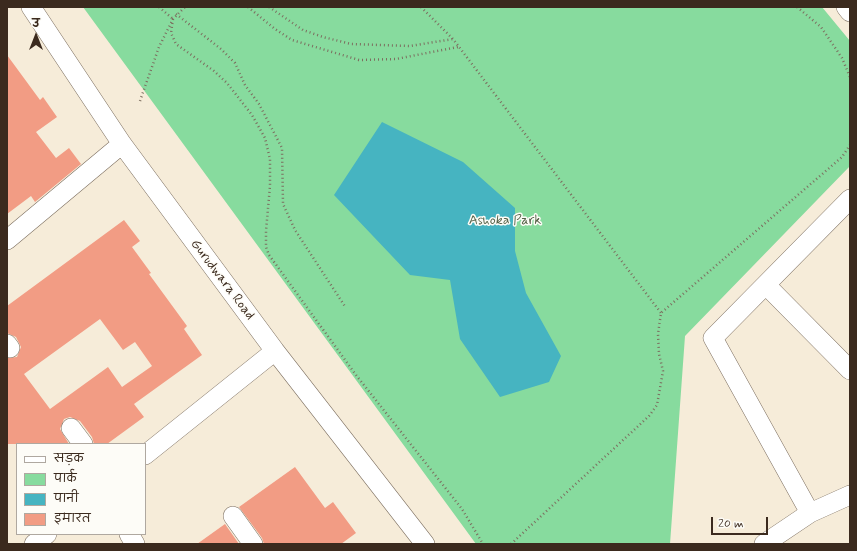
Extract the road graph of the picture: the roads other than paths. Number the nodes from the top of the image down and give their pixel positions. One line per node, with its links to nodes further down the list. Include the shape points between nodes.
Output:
1 (31, 7): 4 (street, Gurudwara Road)
2 (846, 7): 3 (street)
3 (850, 12)
4 (122, 144): 6 (street); 8 (street, Gurudwara Road)
5 (850, 199): 7 (street)
6 (7, 240)
7 (766, 285): 9 (street); 14 (street, via 712,338)
8 (275, 351): 12 (street); 21 (street, Gurudwara Road)
9 (850, 370)
10 (71, 428): 11 (street)
11 (82, 443)
12 (146, 454)
13 (849, 498): 14 (street)
14 (810, 513): 22 (street)
15 (233, 516): 20 (street)
16 (46, 535): 18 (street)
17 (130, 535): 19 (street)
18 (34, 544)
19 (135, 544)
20 (254, 544)
21 (425, 544)
22 (764, 544)

